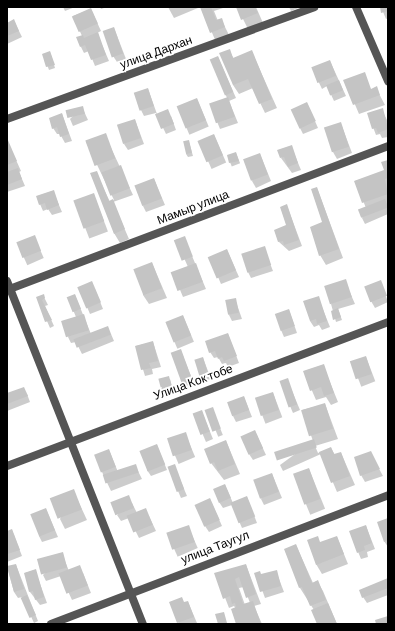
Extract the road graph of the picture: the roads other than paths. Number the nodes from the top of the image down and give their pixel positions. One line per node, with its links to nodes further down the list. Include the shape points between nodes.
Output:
1 (314, 7): 4 (street, улица Дархан)
2 (356, 7): 3 (street)
3 (388, 81)
4 (7, 119)
5 (388, 146): 6 (street, Мамыр улица)
6 (8, 287): 8 (street)
7 (388, 322): 8 (street, Улица Кок тобе)
8 (70, 440): 9 (street, Улица Кок тобе); 11 (street)
9 (7, 466)
10 (388, 495): 11 (street, улица Таугул)
11 (130, 592): 12 (street, улица Таугул); 13 (street)
12 (51, 624)
13 (143, 624)

